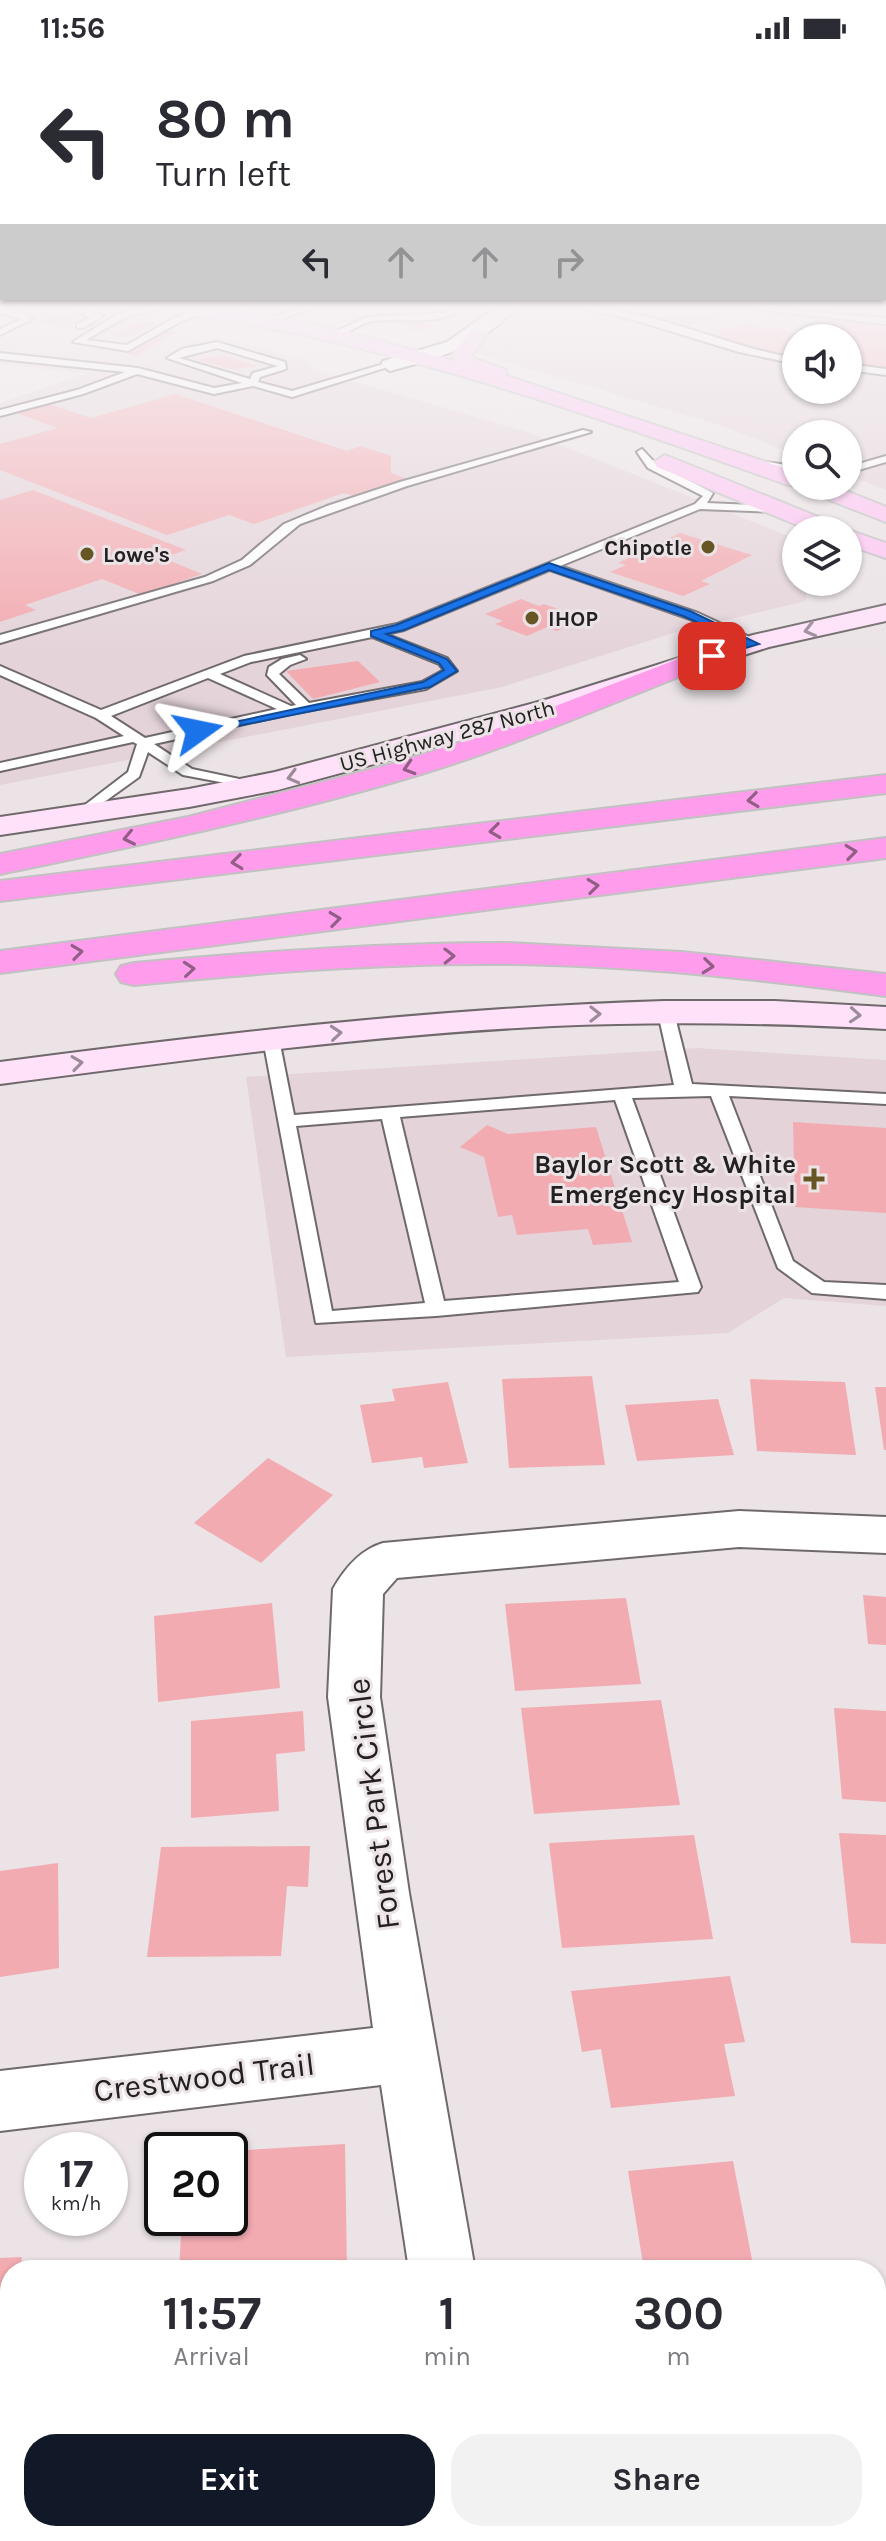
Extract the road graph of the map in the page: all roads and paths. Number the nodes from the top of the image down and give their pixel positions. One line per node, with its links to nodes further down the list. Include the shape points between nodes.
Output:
1 (560, 423): 3 (main road)
2 (634, 423): 5 (main road)
3 (593, 435): 5 (main road, via 599,429 636,432); 22 (lane, via 430,476 292,524 241,566 135,604)
4 (634, 449): 11 (main road, via 692,460 751,483); 13 (lane, via 652,466 709,495); 14 (main road)
5 (728, 455): 7 (main road)
6 (886, 459): 8 (lane)
7 (749, 463): 9 (lane); 10 (main road)
8 (862, 466)
9 (782, 467)
10 (782, 476)
11 (782, 482)
12 (849, 500): 15 (main road)
13 (699, 506): 14 (lane); 19 (lane)
14 (777, 509): 16 (main road)
15 (886, 515)
16 (795, 516)
17 (862, 542): 18 (main road)
18 (886, 551)
19 (549, 566): 21 (lane); 24 (lane, via 687,613)
20 (886, 613): 24 (main road, US Highway 287 North, one-way to 24)
21 (374, 633): 23 (lane); 27 (lane, via 248,659)
22 (0, 639)
23 (395, 642): 28 (lane, via 286,662 273,670); 28 (lane, via 443,661 451,671 426,685)
24 (754, 644): 25 (main road, US Highway 287 North)
25 (691, 662): 34 (main road, US Highway 287 North, one-way to 34, via 552,707); 38 (highway, one-way to 38, via 407,769 190,826)
26 (0, 670): 30 (lane)
27 (209, 674): 29 (lane); 30 (lane)
28 (306, 707): 29 (lane)
29 (290, 710): 31 (lane)
30 (101, 715): 31 (lane)
31 (140, 740): 32 (lane); 34 (lane, via 188,772); 35 (lane, via 134,774)
32 (0, 767)
33 (886, 784): 39 (highway, one-way to 39)
34 (253, 786): 35 (main road, US Highway 287 North)
35 (82, 814): 36 (main road, US Highway 287 North)
36 (0, 826)
37 (886, 848): 40 (highway, one-way to 37)
38 (0, 864)
39 (0, 891)
40 (0, 962)
41 (886, 985): 42 (highway, one-way to 41, via 279,960 556,955)
42 (0, 986)
43 (666, 1013): 44 (main road, one-way to 44, via 808,1012); 45 (main road, one-way to 43, via 554,1014); 47 (lane)
44 (886, 1018)
45 (271, 1039): 46 (main road, one-way to 45); 52 (lane)
46 (0, 1073)
47 (684, 1089): 48 (lane); 49 (lane)
48 (718, 1091): 50 (lane); 53 (lane, via 785,1264 819,1288)
49 (622, 1094): 51 (lane); 54 (lane, via 691,1287)
50 (886, 1099)
51 (390, 1113): 52 (lane); 54 (lane)
52 (286, 1121): 54 (lane, via 323,1318)
53 (886, 1292)
54 (436, 1309)
55 (886, 1535): 56 (street, Forest Park Circle, via 739,1529 669,1533 383,1561 369,1574 358,1589 354,1697)
56 (408, 2053): 57 (street, Crestwood Trail); 58 (street, Forest Park Circle)
57 (0, 2101)
58 (440, 2260)

